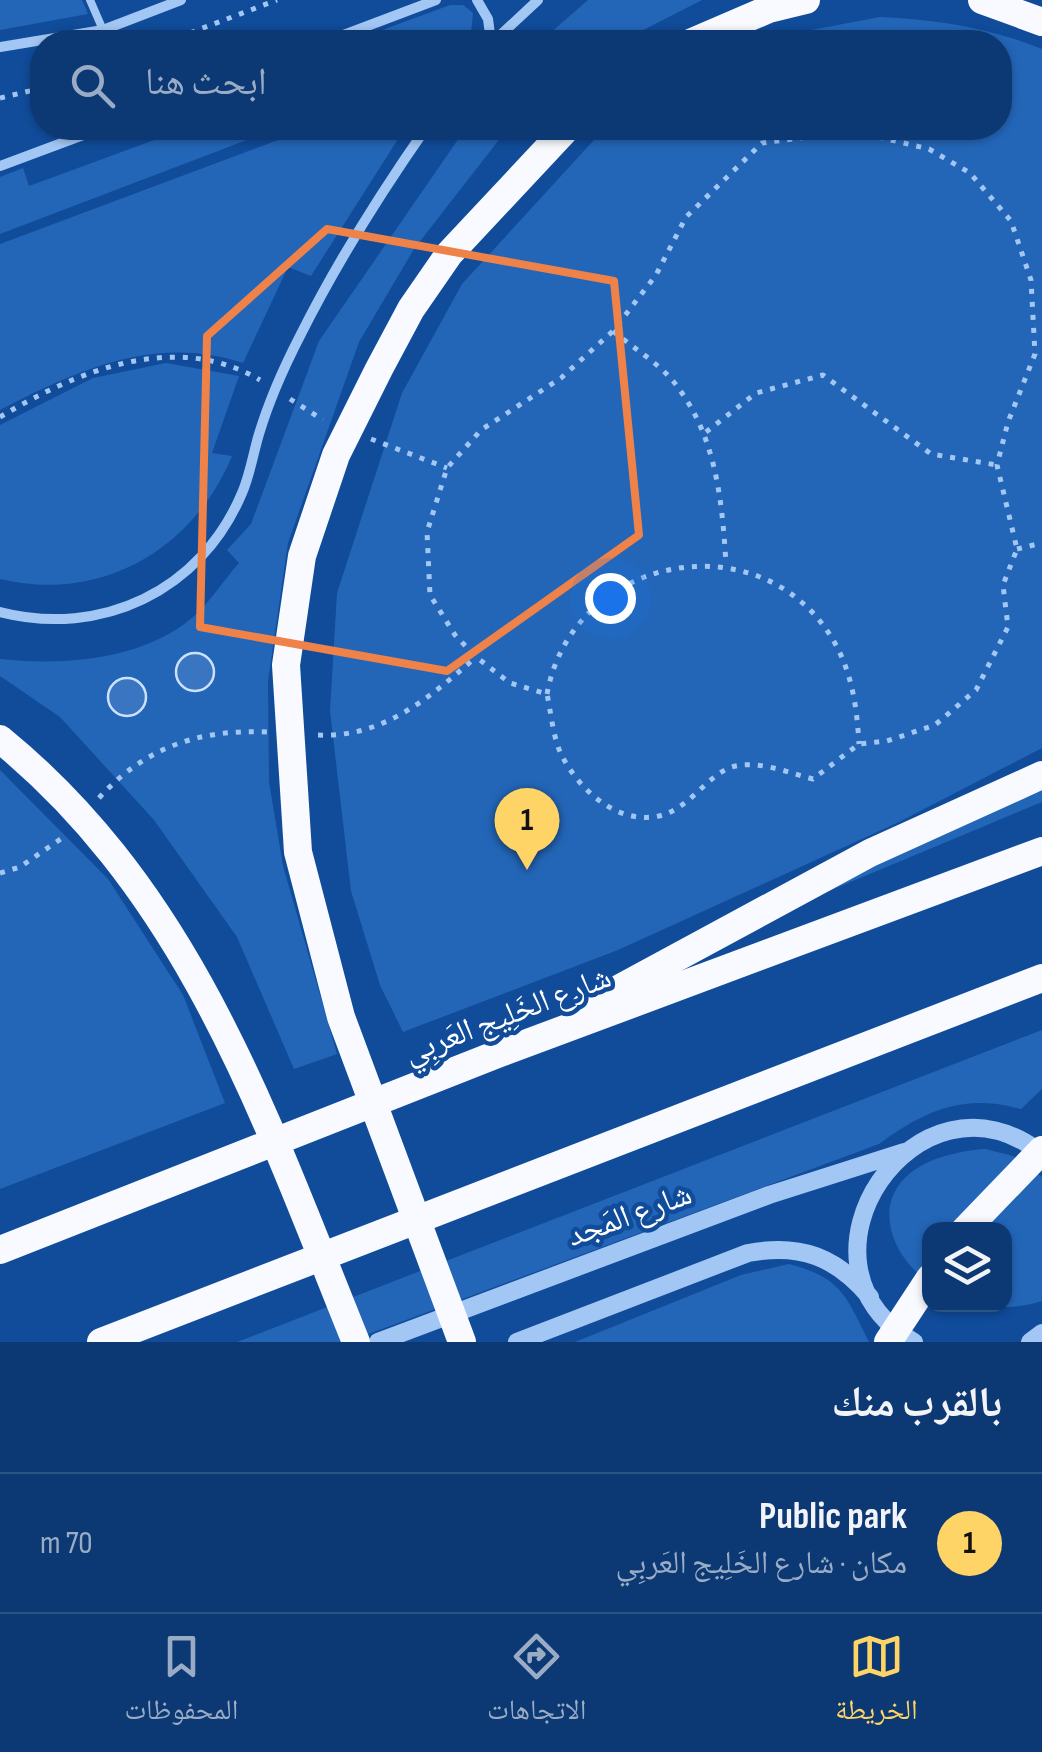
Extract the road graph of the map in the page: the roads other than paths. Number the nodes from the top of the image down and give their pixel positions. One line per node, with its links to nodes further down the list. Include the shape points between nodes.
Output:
1 (90, 0): 9 (lane)
2 (181, 0): 9 (street)
3 (436, 0): 10 (street)
4 (477, 0): 11 (street)
5 (538, 0): 12 (street)
6 (806, 0): 13 (highway)
7 (982, 0): 8 (highway)
8 (1042, 22)
9 (104, 30)
10 (357, 30)
11 (490, 30)
12 (505, 30)
13 (720, 30)
14 (30, 42): 15 (street)
15 (0, 47)
16 (70, 140): 19 (street)
17 (419, 140): 20 (street, via 300,336 262,424 244,490 204,556 175,582 104,615 66,621)
18 (556, 140): 36 (highway, bridge, via 449,254 379,370 336,455 302,556 286,665 298,852 341,1018)
19 (0, 166)
20 (0, 612)
21 (0, 739): 34 (highway, bridge, via 126,866 204,986)
22 (1042, 775): 25 (highway, via 870,852)
23 (1042, 851): 25 (highway, شارع الخَلِيج العَربِي)
24 (1042, 978): 33 (highway)
25 (495, 1056): 29 (highway, شارع الخَلِيج العَربِي)
26 (1040, 1149): 27 (street, شارع المَجد, via 980,1130 927,1139); 28 (highway, bridge)
27 (904, 1152): 31 (street, via 869,1194 860,1219 860,1272); 35 (street, شارع المَجد, via 769,1195)
28 (972, 1222)
29 (0, 1250)
30 (922, 1290): 38 (highway, bridge)
31 (870, 1297): 37 (street, via 823,1257 772,1249); 39 (street, via 886,1321)
32 (1042, 1333): 40 (street)
33 (100, 1342)
34 (356, 1342)
35 (378, 1342)
36 (462, 1342)
37 (518, 1342)
38 (888, 1342)
39 (914, 1342)
40 (1030, 1342)

